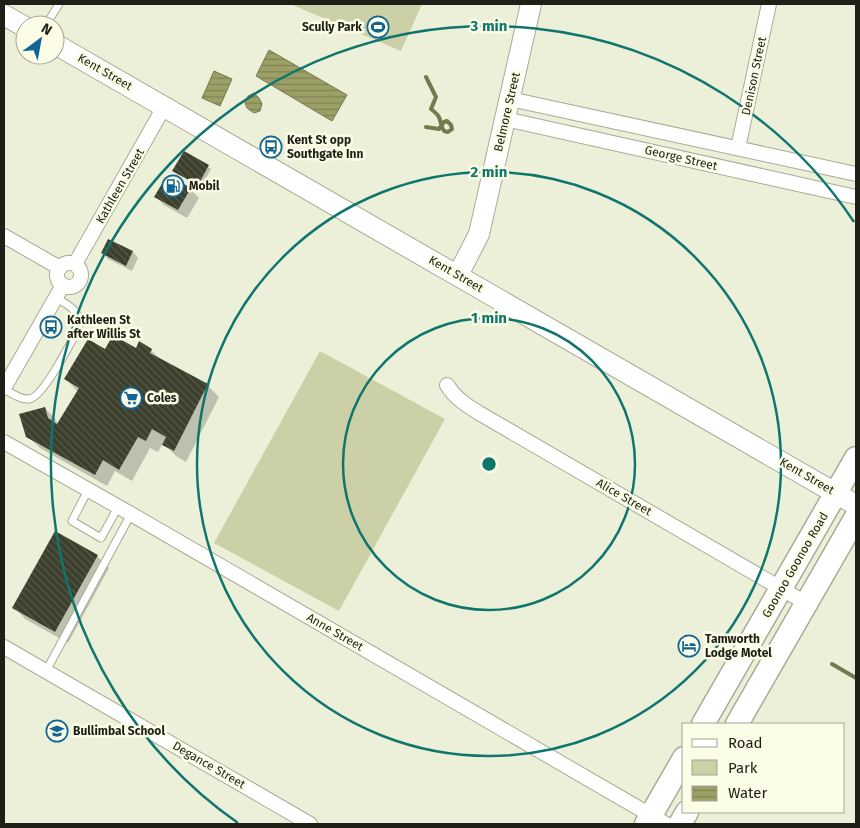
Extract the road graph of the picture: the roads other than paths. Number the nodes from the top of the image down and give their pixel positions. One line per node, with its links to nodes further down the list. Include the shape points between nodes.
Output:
1 (59, 4): 5 (lane)
2 (531, 4): 8 (street, Belmore Street)
3 (769, 4): 11 (street, Denison Street)
4 (4, 14): 6 (street)
5 (52, 15)
6 (15, 21)
7 (65, 50): 9 (street, Kent Street)
8 (510, 99): 10 (street, Belmore Street); 11 (street, George Street)
9 (164, 107): 15 (street, Kathleen Street); 17 (street, Kent Street)
10 (505, 119): 13 (street, George Street); 17 (street, Belmore Street, via 479,234)
11 (738, 148): 12 (street, George Street)
12 (856, 174)
13 (856, 197)
14 (4, 236): 16 (street)
15 (75, 264): 16 (street, via 68,263); 18 (street, via 81,272 79,282 72,286)
16 (60, 268): 18 (street, via 57,275)
17 (458, 275): 25 (street, Kent Street)
18 (63, 285): 19 (street)
19 (56, 298): 21 (street); 21 (lane, via 72,308 80,320 46,385 31,399)
20 (447, 385): 29 (street, Alice Street, via 462,402 479,413)
21 (4, 389)
22 (4, 442): 24 (street, Anne Street)
23 (856, 458): 25 (main road, Goonoo Goonoo Road)
24 (88, 490): 27 (street, Anne Street); 27 (lane, via 72,521 101,538)
25 (836, 493): 26 (street, Kent Street); 29 (main road, Goonoo Goonoo Road)
26 (856, 505)
27 (125, 510): 32 (lane); 37 (street, Anne Street)
28 (856, 517): 30 (main road)
29 (781, 588): 30 (street, Alice Street); 33 (main road, Goonoo Goonoo Road)
30 (806, 603): 34 (main road)
31 (4, 647): 32 (street, Degance Street)
32 (46, 671): 38 (street, Degance Street)
33 (704, 723)
34 (738, 723)
35 (682, 762): 37 (main road)
36 (686, 813): 39 (main road)
37 (654, 821)
38 (310, 824)
39 (680, 824)

